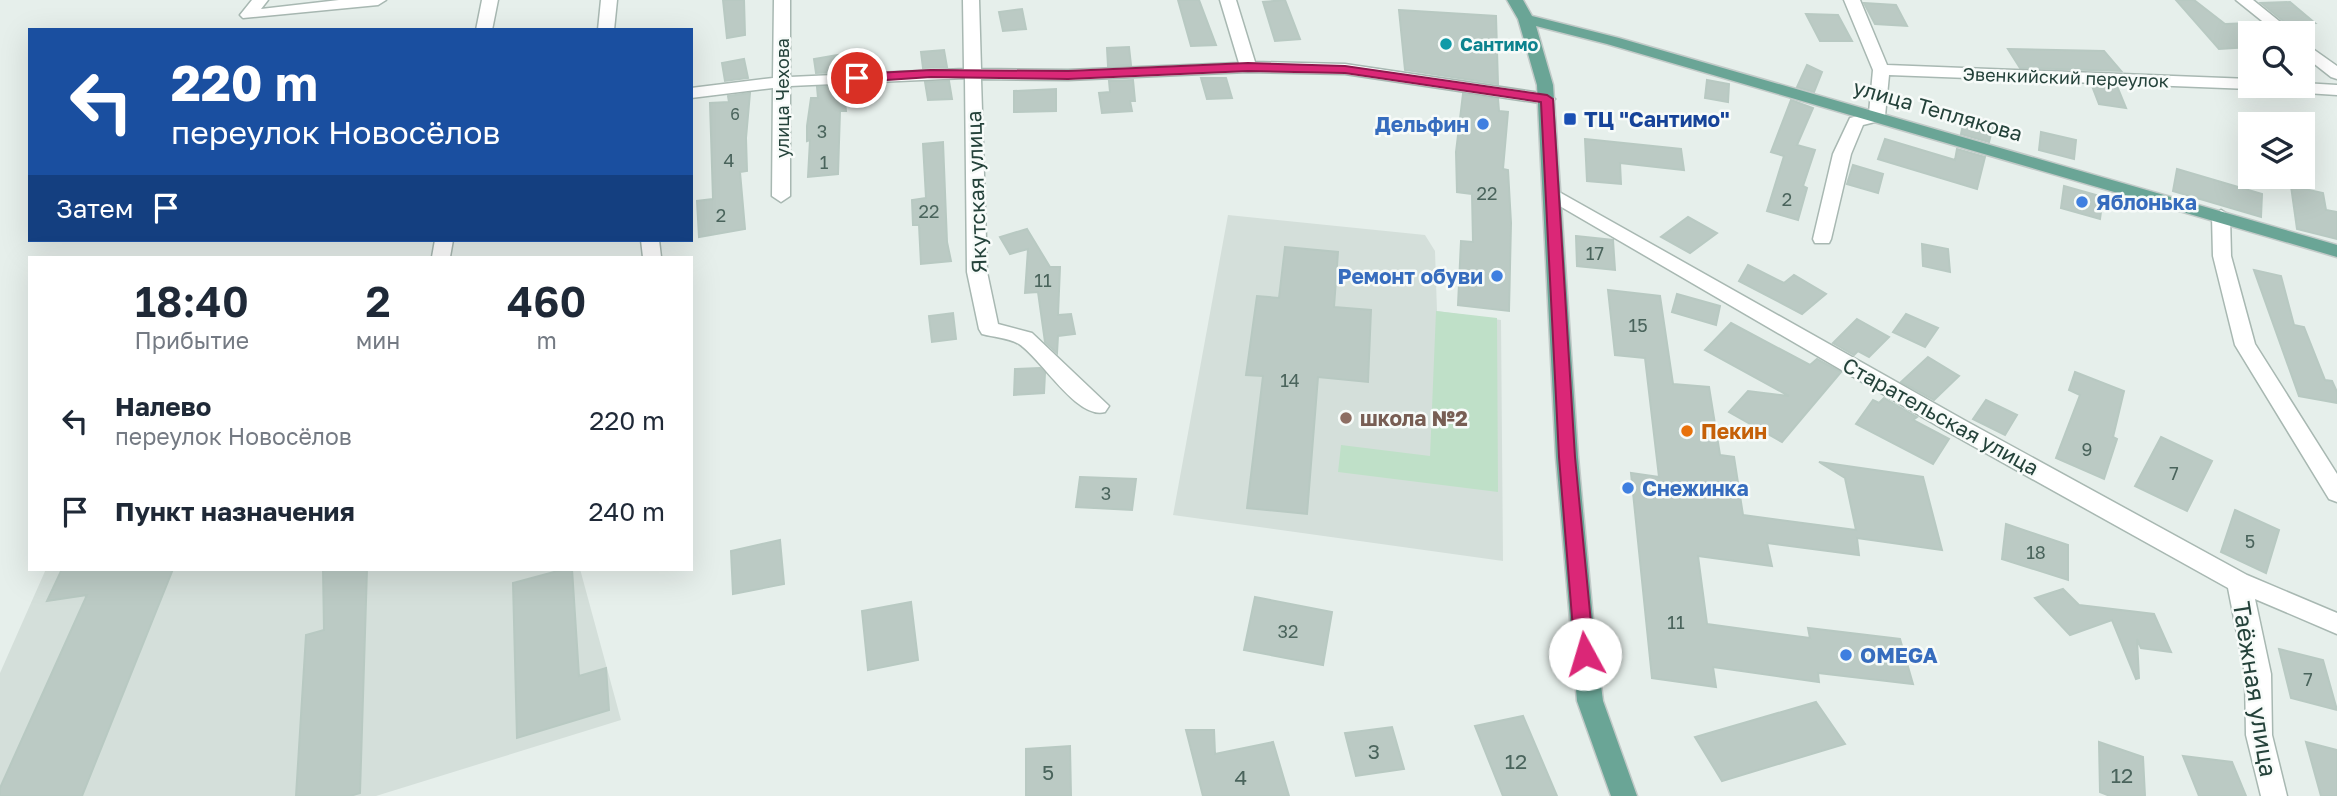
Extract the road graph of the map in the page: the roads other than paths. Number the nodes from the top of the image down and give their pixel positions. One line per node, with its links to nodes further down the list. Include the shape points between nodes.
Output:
1 (260, 0): 2 (street, via 248,15)
2 (378, 0)
3 (490, 0): 13 (street)
4 (609, 0): 14 (street)
5 (782, 0): 20 (street, улица Чехова)
6 (971, 0): 19 (street, Якутская улица)
7 (1228, 0): 16 (street)
8 (1515, 0): 11 (main road)
9 (1852, 0): 17 (street)
10 (2244, 0): 12 (street)
11 (1526, 19): 25 (main road); 26 (main road, улица Теплякова)
12 (2271, 21)
13 (484, 28)
14 (606, 28)
15 (2315, 57): 18 (street)
16 (1248, 67): 19 (street); 25 (street, via 1345,69)
17 (1881, 70): 21 (street, Эвенкийский переулок); 26 (street)
18 (2337, 74)
19 (973, 75): 20 (street); 32 (street, Якутская улица, via 977,272 989,329 1025,338)
20 (783, 82): 24 (street); 28 (street, улица Чехова)
21 (2238, 83)
22 (2315, 89): 23 (street)
23 (2337, 90)
24 (693, 93)
25 (1547, 99): 27 (main road)
26 (1877, 117): 29 (main road, улица Теплякова); 30 (street, via 1856,122 1842,154)
27 (1552, 194): 34 (street, Старательская улица); 36 (main road, via 1573,541 1590,701)
28 (781, 197)
29 (2221, 216): 31 (main road, улица Теплякова); 33 (street, via 2222,256 2245,345)
30 (1822, 239)
31 (2337, 251)
32 (1098, 406)
33 (2337, 493)
34 (2239, 582): 35 (street, Старательская улица); 37 (street, Таёжная улица, via 2258,674 2259,734)
35 (2337, 624)
36 (1624, 796)
37 (2274, 796)

